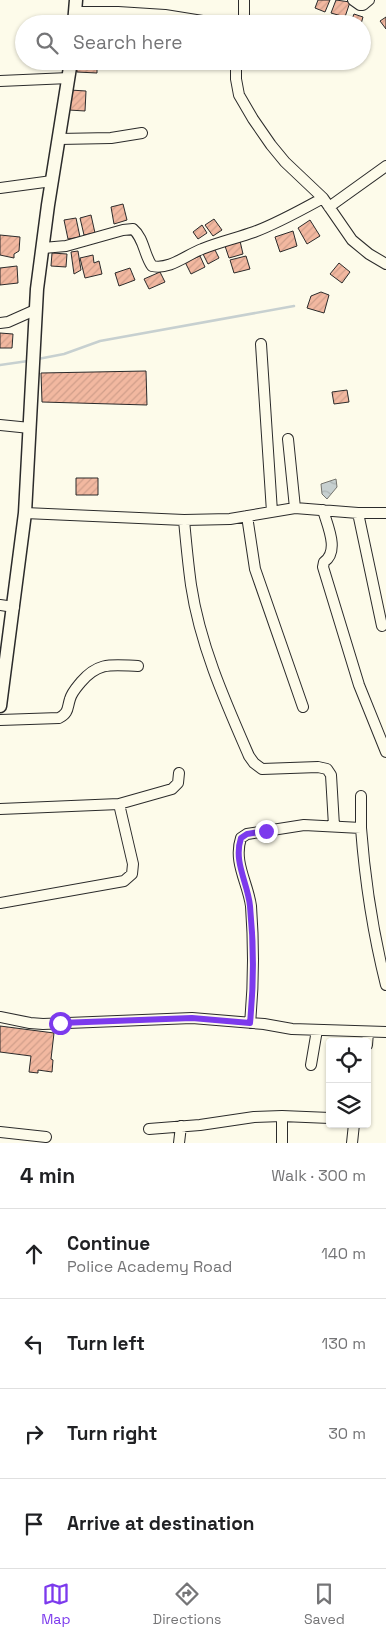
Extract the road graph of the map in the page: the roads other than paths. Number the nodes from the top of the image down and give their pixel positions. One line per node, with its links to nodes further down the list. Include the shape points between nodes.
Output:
1 (244, 0): 6 (street)
2 (353, 0): 3 (street, via 363,5)
3 (370, 0)
4 (75, 12): 5 (street)
5 (165, 15)
6 (244, 15)
7 (70, 70): 9 (main road)
8 (236, 70): 16 (street, via 239,95 253,119 285,162)
9 (69, 78): 10 (street); 12 (main road)
10 (0, 81)
11 (142, 134): 12 (street)
12 (59, 139): 14 (main road)
13 (386, 166): 16 (street)
14 (52, 181): 15 (street); 17 (main road)
15 (0, 188)
16 (326, 202): 17 (street, via 254,232 202,248 158,268 146,259 139,234 133,229 66,246); 18 (street, via 352,240)
17 (42, 248): 19 (main road)
18 (386, 264)
19 (35, 310): 20 (street); 23 (main road)
20 (0, 323)
21 (260, 344): 28 (street)
22 (0, 425): 23 (street)
23 (30, 428): 27 (main road)
24 (288, 439): 25 (street)
25 (295, 508): 26 (street); 28 (street)
26 (323, 510): 29 (street); 40 (street, via 332,542 332,552 324,562 324,568 359,685)
27 (25, 512): 32 (street); 34 (main road)
28 (272, 512): 31 (street)
29 (358, 513): 30 (street); 35 (street)
30 (386, 513)
31 (247, 516): 32 (street); 38 (street, via 255,570)
32 (184, 520): 45 (street, via 191,586 204,640 221,692 249,756 262,769 327,769 331,775)
33 (0, 605): 34 (street)
34 (14, 607): 37 (main road)
35 (382, 626)
36 (138, 666): 39 (street, via 111,665 89,672 70,698 68,711 59,718)
37 (0, 706)
38 (303, 707)
39 (0, 720)
40 (386, 752)
41 (179, 773): 43 (street, via 178,783 172,789)
42 (361, 796): 46 (street)
43 (119, 804): 44 (street); 47 (street, via 133,864 132,874 124,881)
44 (0, 809)
45 (334, 826): 46 (street); 50 (street, via 304,825 247,834 241,838 239,862 250,903 253,938)
46 (361, 828): 48 (street, via 365,880)
47 (0, 903)
48 (386, 985)
49 (0, 1017): 50 (street, via 43,1024 192,1018)
50 (250, 1023): 51 (street)
51 (316, 1030): 52 (street); 55 (street)
52 (368, 1032): 53 (street); 54 (street)
53 (386, 1032)
54 (368, 1038)
55 (312, 1064)
56 (282, 1116): 57 (street); 58 (street, via 254,1116); 64 (street)
57 (326, 1118)
58 (181, 1126): 60 (street); 63 (street)
59 (354, 1128): 65 (street)
60 (149, 1129)
61 (0, 1132): 62 (street)
62 (46, 1137)
63 (179, 1143)
64 (282, 1143)
65 (352, 1143)

